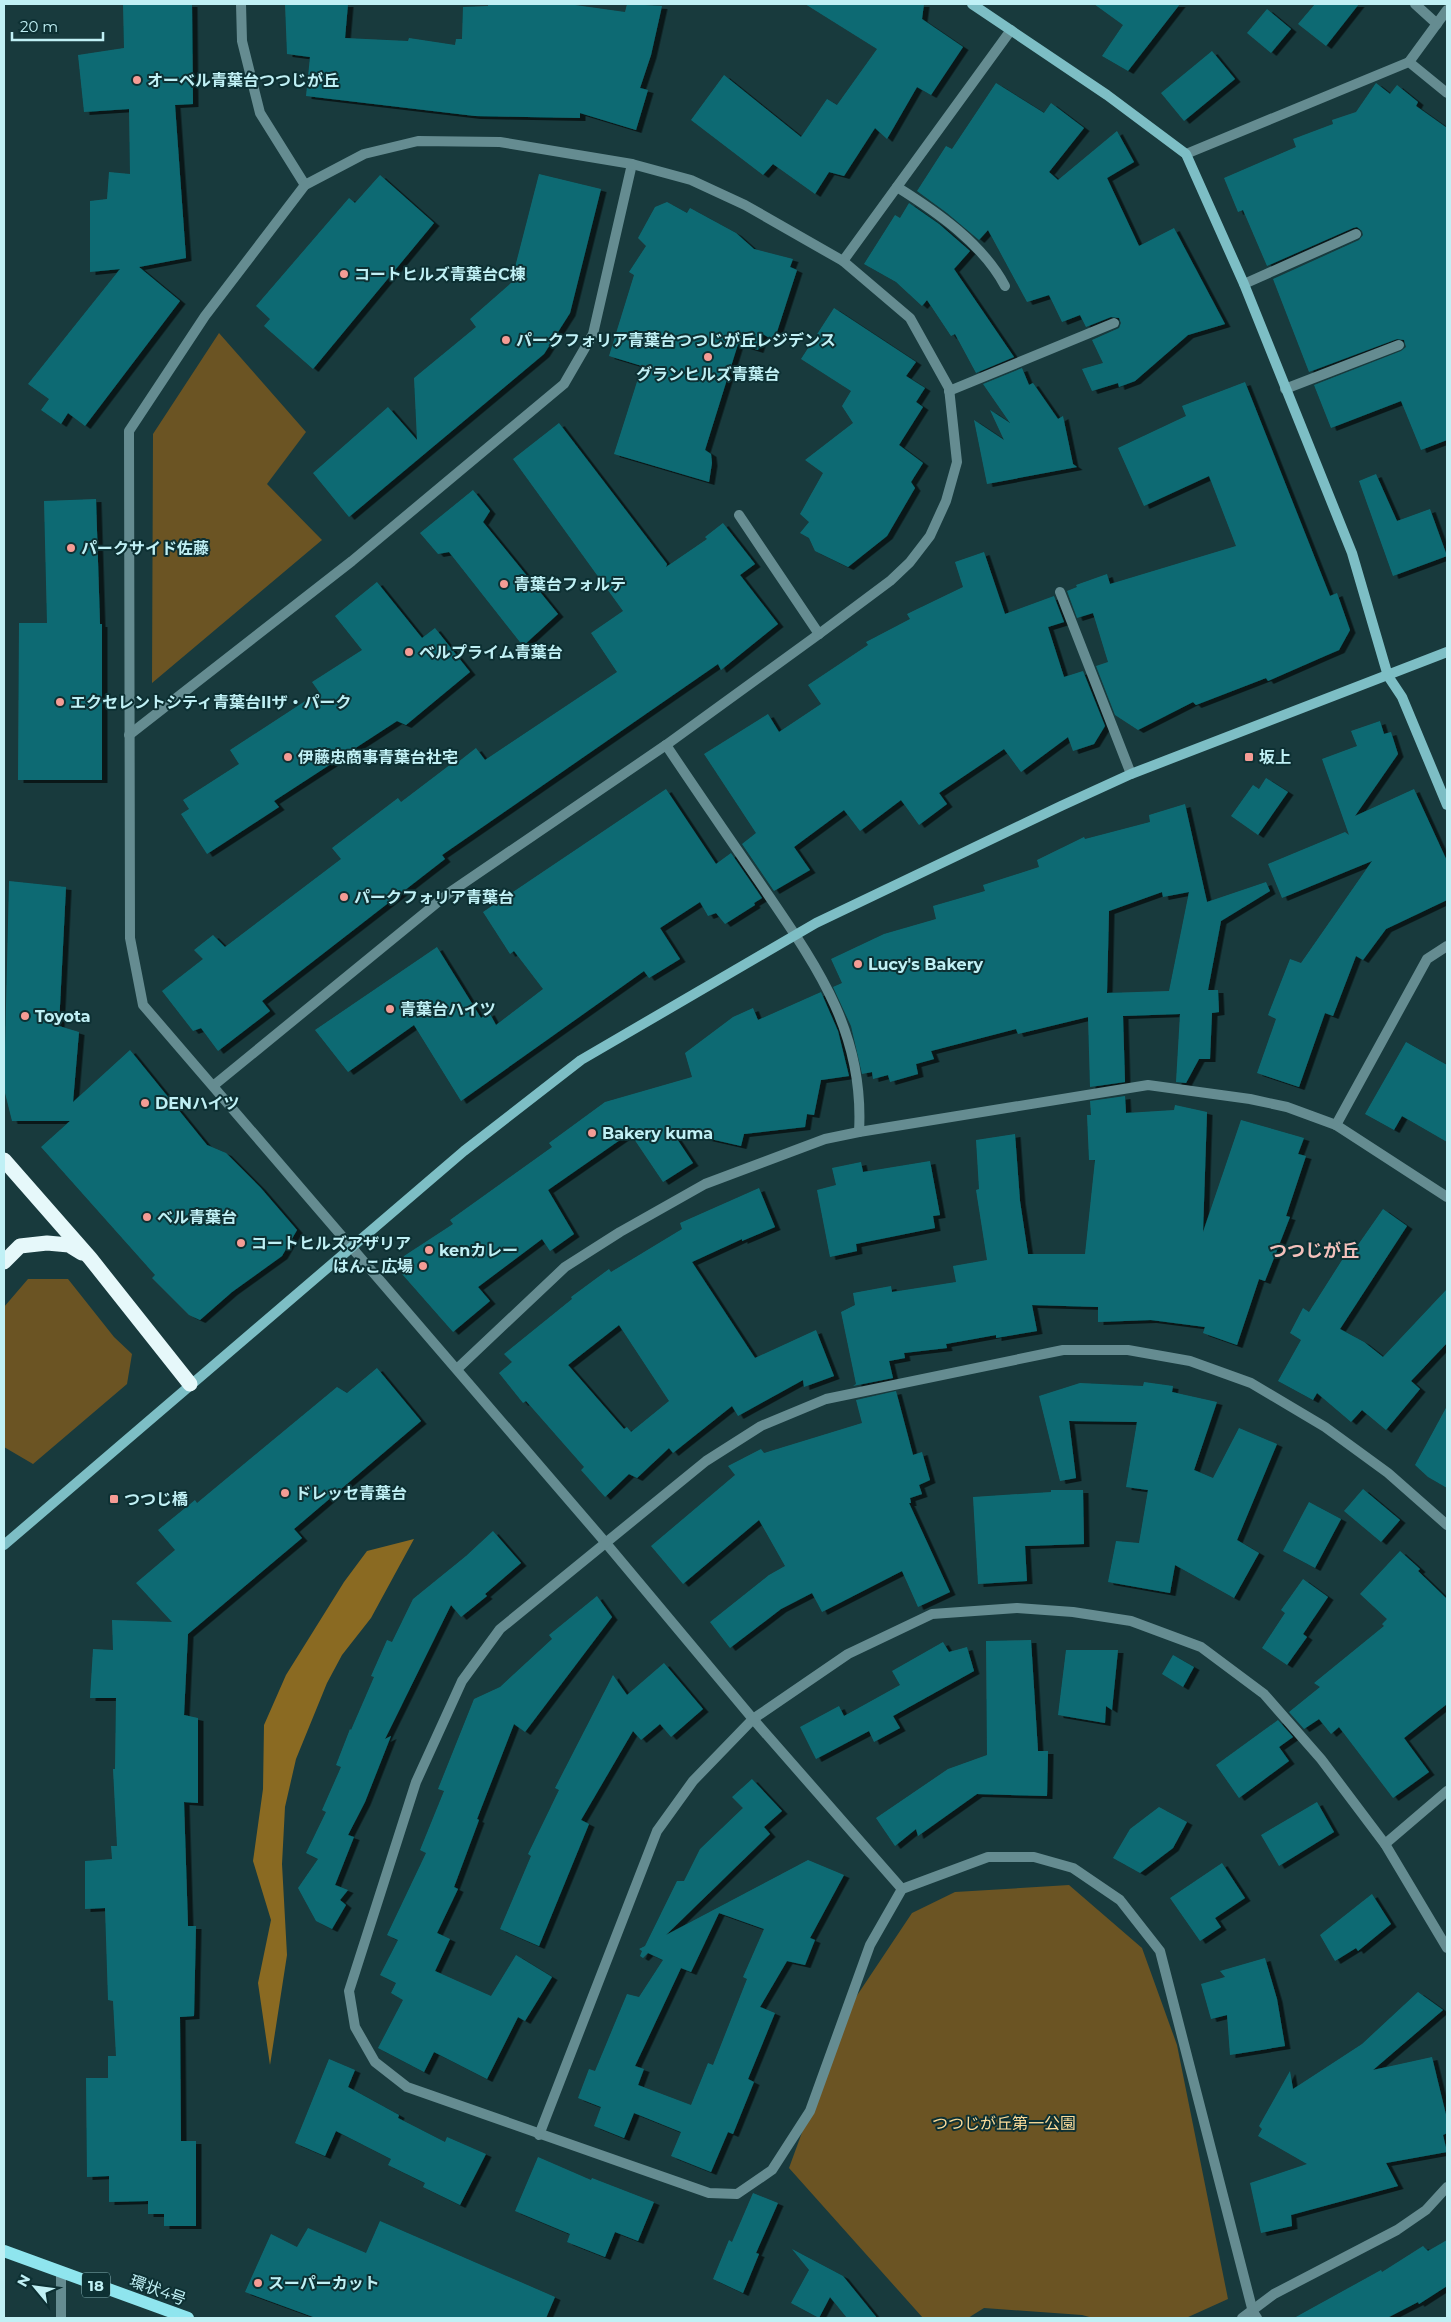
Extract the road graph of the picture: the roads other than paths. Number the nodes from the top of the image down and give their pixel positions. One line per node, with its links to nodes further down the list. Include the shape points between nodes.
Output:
1 (241, 4): 11 (street, via 242,42 260,113)
2 (972, 4): 6 (street)
3 (1415, 4): 5 (street)
4 (1447, 10): 5 (street)
5 (1437, 24): 7 (street)
6 (1011, 30): 9 (street, via 1107,94); 12 (street)
7 (1410, 62): 8 (street); 9 (street)
8 (1447, 93)
9 (1186, 154): 15 (street)
10 (632, 164): 11 (street, via 500,142 418,142 364,154); 14 (street, via 691,180 745,204); 26 (street, via 594,334 564,384 352,561)
11 (305, 185): 26 (street, via 204,316 129,431)
12 (897, 187): 14 (street); 16 (street, via 958,231 997,271)
13 (1356, 234): 15 (street)
14 (843, 261): 20 (street, via 910,318)
15 (1244, 284): 19 (street)
16 (1006, 286)
17 (1114, 323): 20 (street)
18 (1399, 345): 19 (street)
19 (1285, 389): 25 (street, via 1352,553)
20 (949, 391): 23 (street, via 957,462 946,501 930,536 890,581)
21 (739, 515): 23 (street)
22 (1060, 592): 28 (street)
23 (819, 634): 27 (street)
24 (1447, 652): 25 (street)
25 (1388, 676): 28 (street); 29 (street, via 1402,697)
26 (129, 735): 32 (street, via 130,938 143,1005)
27 (666, 745): 30 (street); 32 (street, via 449,893)
28 (1131, 774): 30 (street, via 825,919)
29 (1447, 805)
30 (796, 936): 34 (street, via 837,1006 856,1067); 37 (street, via 582,1060 464,1151)
31 (1447, 946): 33 (street, via 1428,959)
32 (213, 1086): 37 (street)
33 (1336, 1125): 34 (street, via 1287,1107 1250,1099 1148,1085); 36 (street)
34 (859, 1132): 40 (street, via 825,1139 706,1184 620,1232 565,1268)
35 (4, 1160): 38 (highway)
36 (1447, 1197)
37 (351, 1247): 40 (street); 41 (street)
38 (90, 1258): 39 (highway, via 69,1245 47,1243 20,1246); 41 (highway)
39 (4, 1262)
40 (457, 1369): 43 (street)
41 (190, 1384): 44 (street)
42 (1447, 1525): 43 (street, via 1388,1473 1325,1427 1252,1383 1190,1361 1128,1350 1063,1350 826,1399 761,1426 706,1461)
43 (605, 1542): 45 (street); 50 (street, via 500,1629 462,1681 416,1782 349,1991 355,2027 375,2062 407,2087)
44 (4, 1545)
45 (753, 1719): 47 (street, via 848,1654 932,1614 1017,1608 1131,1621 1200,1647 1264,1694 1321,1759); 48 (street); 50 (street, via 693,1781 658,1831)
46 (1447, 1791): 47 (street)
47 (1385, 1844): 49 (street)
48 (902, 1889): 50 (street, via 870,1945 810,2111 772,2170 737,2194 709,2193); 54 (street, via 988,1857 1034,1857 1073,1868 1120,1900 1141,1924 1160,1951)
49 (1447, 1948)
50 (539, 2135)
51 (1447, 2187): 54 (street, via 1426,2210 1397,2230 1274,2294)
52 (4, 2251): 53 (main road, 環状4号 / 18)
53 (62, 2273): 55 (street); 56 (main road, 環状4号 / 18)
54 (1255, 2315): 57 (street)
55 (61, 2318)
56 (188, 2318)
57 (1242, 2318)

